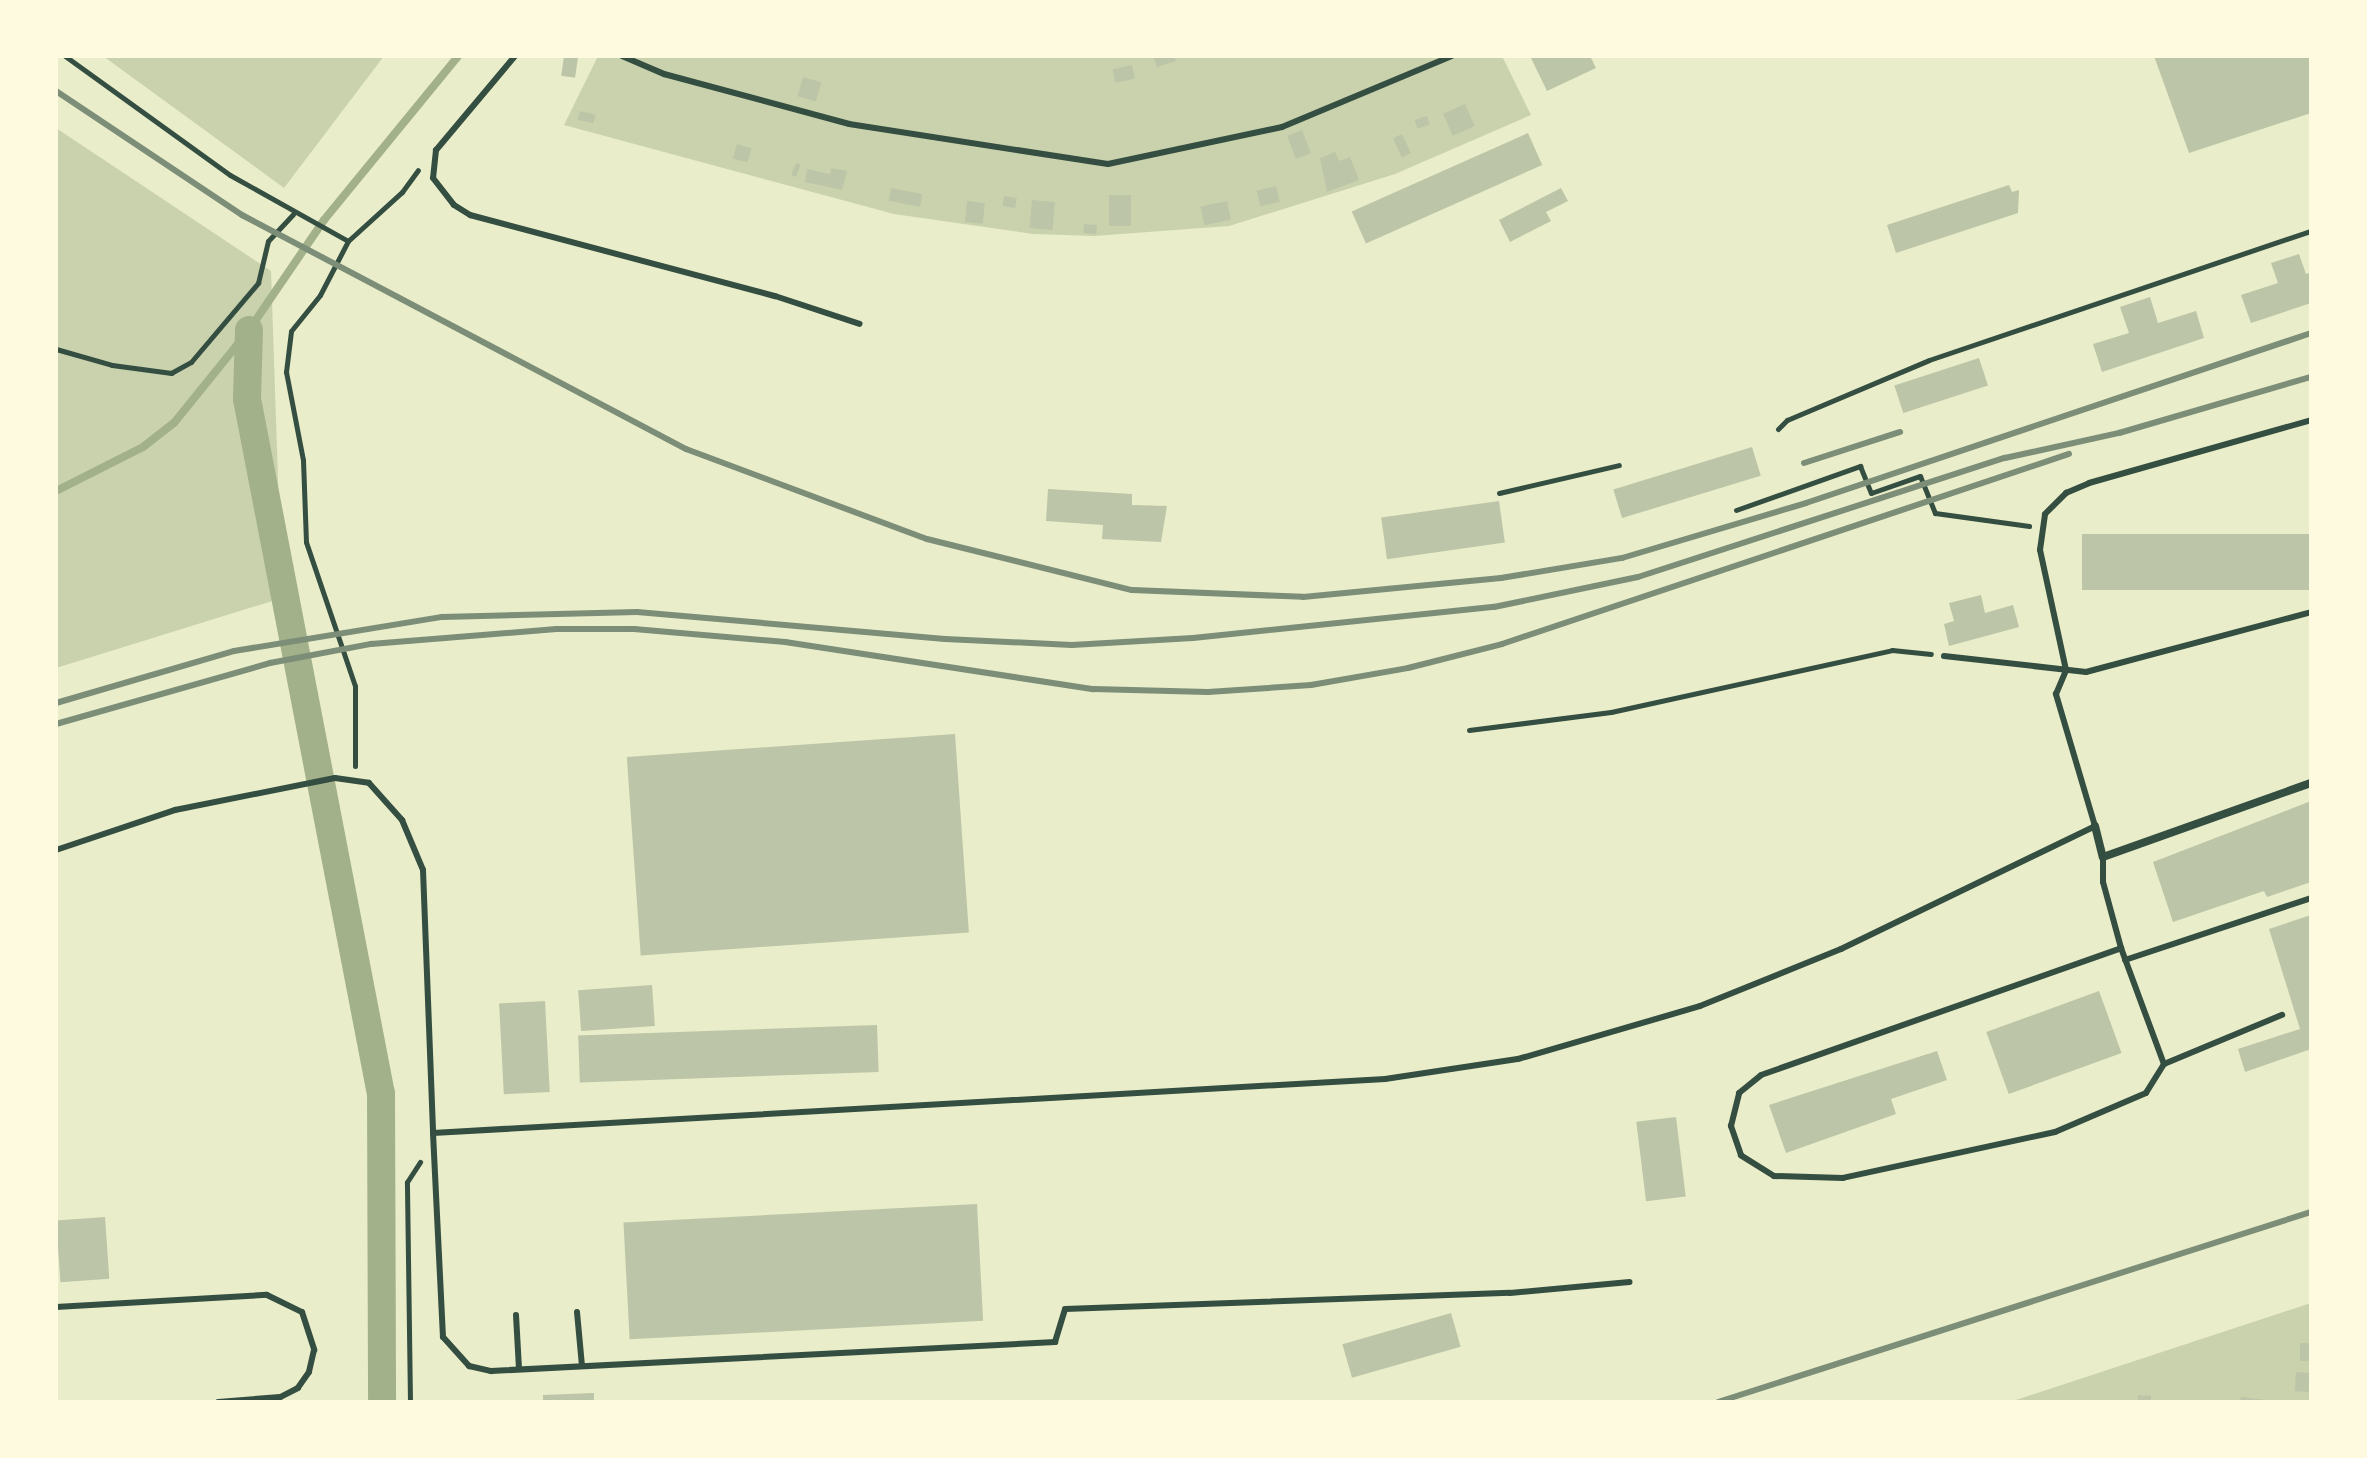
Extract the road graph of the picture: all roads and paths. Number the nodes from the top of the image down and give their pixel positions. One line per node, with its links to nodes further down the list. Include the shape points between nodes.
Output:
1 (65, 56): 6 (path, via 230,175)
2 (515, 56): 5 (lane)
3 (622, 56): 4 (lane, via 664,74 849,124 1108,164 1282,127)
4 (1452, 56)
5 (431, 162): 8 (path, via 420,166 402,192); 9 (lane, via 440,193 470,215 775,296)
6 (294, 213): 8 (path); 10 (path, via 268,241 258,283 191,362 171,373 144,371)
7 (2311, 231): 12 (path, via 1929,360 1787,420)
8 (348, 241): 21 (path, via 320,295 291,331 286,372 303,460 306,542 355,686)
9 (860, 324)
10 (56, 349)
11 (2311, 420): 16 (lane, via 2089,483 2052,504)
12 (1778, 429)
13 (1619, 465): 14 (path)
14 (1499, 493)
15 (1736, 510): 16 (path, via 1860,466 1871,493 1920,476 1935,513)
16 (2041, 524): 19 (lane, via 2040,550)
17 (2311, 612): 19 (lane, via 2086,672)
18 (1944, 656): 19 (lane); 20 (path, via 1892,650 1611,712)
19 (2066, 670): 23 (lane, via 2056,694)
20 (1469, 730)
21 (355, 781): 24 (lane, via 335,778 175,810); 31 (lane, via 369,783 388,799 415,844 423,870)
22 (2311, 783): 25 (street)
23 (2095, 826): 25 (street); 31 (lane, via 1841,949 1700,1006 1518,1059 1385,1079)
24 (56, 850)
25 (2103, 857): 27 (lane, via 2103,882)
26 (2311, 898): 28 (lane)
27 (2121, 948): 28 (lane); 30 (lane, via 1761,1075 1739,1093 1731,1126 1741,1155 1774,1176 1843,1178 2055,1132 2146,1093)
28 (2125, 960): 30 (lane)
29 (2282, 1015): 30 (lane)
30 (2164, 1064)
31 (433, 1137): 37 (lane, via 443,1337 469,1366); 39 (path, via 407,1182)
32 (1629, 1282): 36 (lane, via 1510,1293 1065,1309 1055,1342)
33 (56, 1307): 38 (lane, via 267,1295 302,1312 314,1350 298,1388 280,1397)
34 (577, 1312): 36 (lane)
35 (516, 1315): 37 (lane)
36 (582, 1366): 37 (lane)
37 (519, 1369)
38 (218, 1402)
39 (410, 1402)

